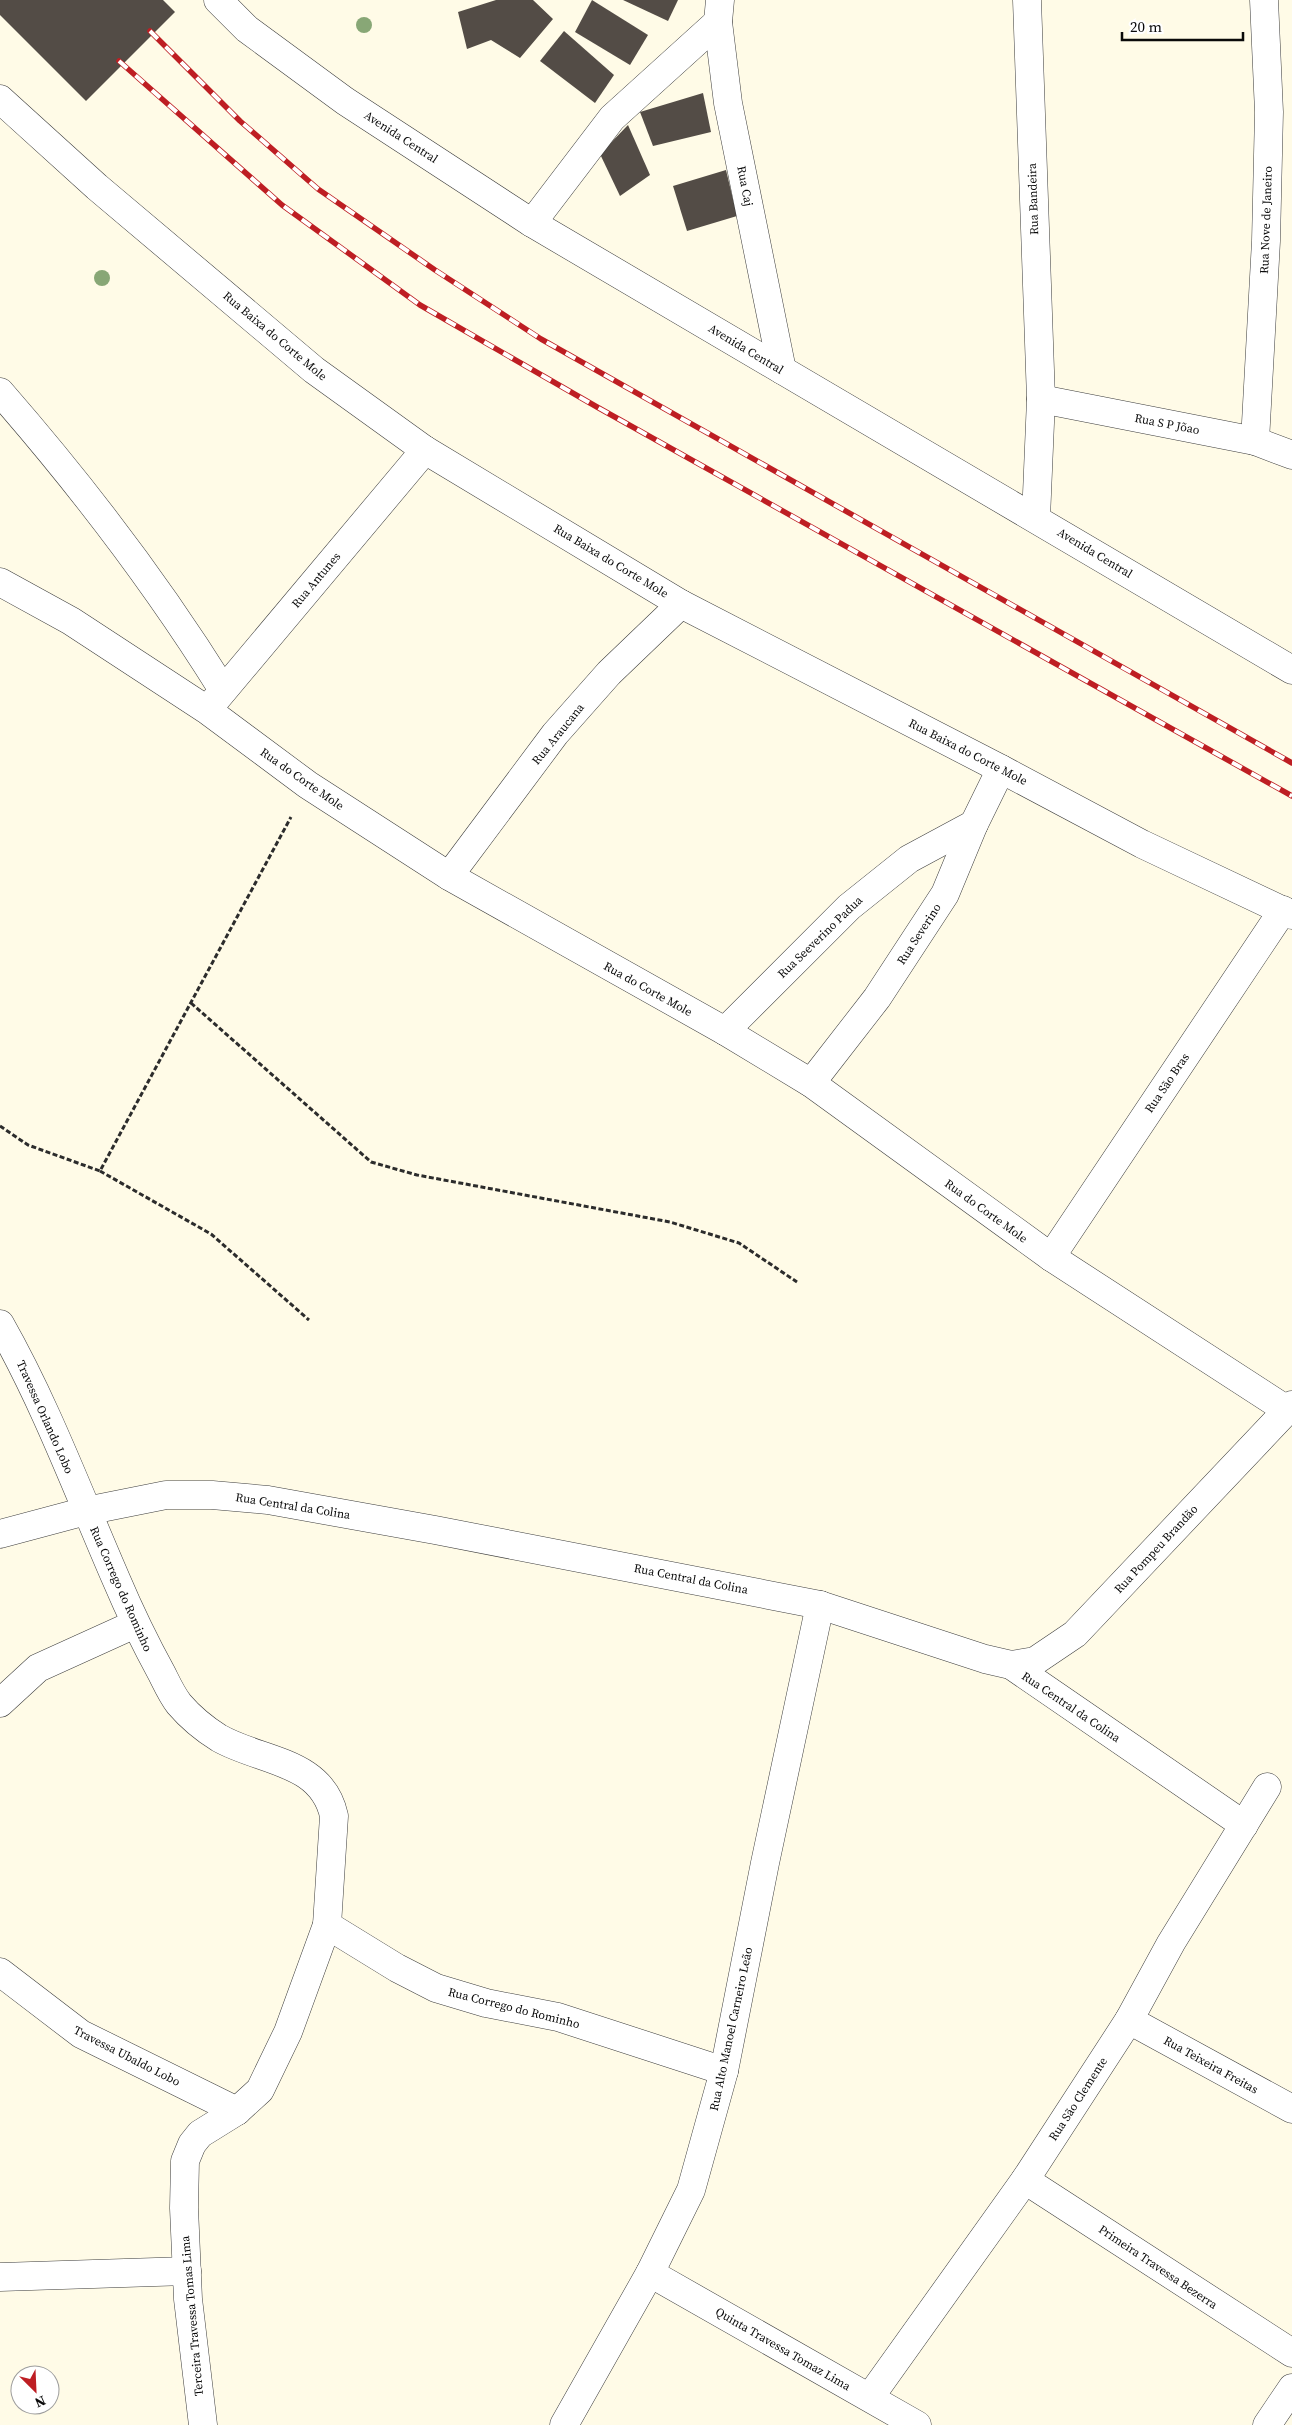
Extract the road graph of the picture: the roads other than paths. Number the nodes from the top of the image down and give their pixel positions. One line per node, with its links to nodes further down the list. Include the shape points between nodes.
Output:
1 (218, 0): 6 (street, Avenida Central, via 247,28 345,101)
2 (1026, 0): 9 (street, Rua Bandeira)
3 (1264, 0): 10 (street, Rua Nove de Janeiro, via 1269,112)
4 (719, 11): 6 (street, via 612,118); 7 (street, Rua Caj, via 728,103)
5 (0, 99): 11 (street, Rua Baixa do Corte Mole, via 97,187 314,370)
6 (532, 223): 7 (street, Avenida Central)
7 (782, 370): 13 (street, Avenida Central)
8 (0, 392): 17 (street, via 135,557 192,640)
9 (1041, 399): 10 (street, Rua S P Jõao); 13 (street, Rua Bandeira)
10 (1255, 441): 12 (street, Rua S P Jõao)
11 (425, 450): 15 (street, Rua Baixa do Corte Mole); 17 (street, Rua Antunes)
12 (1292, 455)
13 (1036, 518): 16 (street, Avenida Central)
14 (0, 582): 17 (street, Rua do Corte Mole)
15 (681, 604): 18 (street, Rua Baixa do Corte Mole); 20 (street, Rua Araucana, via 609,673 555,734)
16 (1292, 670)
17 (215, 700): 20 (street, Rua do Corte Mole, via 308,786)
18 (1001, 768): 19 (street, Rua Severino); 21 (street, Rua Baixa do Corte Mole, via 1142,844)
19 (974, 824): 22 (street, Rua Seeverino Padua, via 909,859 849,906); 23 (street, Rua Severino, via 945,894 877,998)
20 (449, 876): 22 (street, Rua do Corte Mole)
21 (1288, 912): 24 (street, Rua São Bras)
22 (725, 1031): 23 (street, Rua do Corte Mole)
23 (811, 1083): 24 (street, Rua do Corte Mole)
24 (1050, 1257): 26 (street, Rua do Corte Mole)
25 (0, 1324): 27 (street, Travessa Orlando Lobo, via 24,1367)
26 (1290, 1407): 31 (street, Rua Pompeu Brandão, via 1075,1634 1035,1662)
27 (86, 1511): 28 (street, Rua Central da Colina); 29 (street, Rua Central da Colina, via 166,1495 212,1494 268,1500 445,1531); 30 (street, Rua Corrego do Rominho)
28 (0, 1534)
29 (820, 1605): 31 (street, Rua Central da Colina); 38 (street, Rua Alto Manoel Carneiro Leão)
30 (135, 1624): 32 (street, via 38,1668); 35 (street, Rua Corrego do Rominho, via 177,1702 194,1722 220,1738 313,1778 324,1789 334,1816)
31 (1011, 1666): 34 (street, Rua Central da Colina)
32 (0, 1703)
33 (1267, 1787): 34 (street, Rua São Clemente)
34 (1244, 1826): 37 (street, Rua São Clemente, via 1171,1943)
35 (327, 1925): 38 (street, Rua Corrego do Rominho, via 396,1968 436,1988 486,2003 558,2017); 40 (street, Terceira Travessa Tomas Lima, via 288,2032 260,2090)
36 (0, 1972): 40 (street, Travessa Ubaldo Lobo, via 80,2034)
37 (1129, 2020): 39 (street, Rua Teixeira Freitas); 41 (street, Rua São Clemente)
38 (724, 2071): 43 (street, Rua Alto Manoel Carneiro Leão, via 691,2190)
39 (1292, 2109)
40 (237, 2111): 42 (street, Terceira Travessa Tomas Lima, via 200,2134 185,2161)
41 (1025, 2180): 45 (street, Primeira Travessa Bezerra); 47 (street, Rua São Clemente)
42 (187, 2271): 44 (street); 48 (street, Terceira Travessa Tomas Lima)
43 (650, 2273): 47 (street, Quinta Travessa Tomaz Lima); 49 (street, Rua Alto Manoel Carneiro Leão)
44 (0, 2277)
45 (1292, 2353)
46 (1292, 2388): 51 (street)
47 (870, 2398): 50 (street, Quinta Travessa Tomaz Lima)
48 (203, 2425)
49 (564, 2425)
50 (917, 2425)
51 (1267, 2425)

